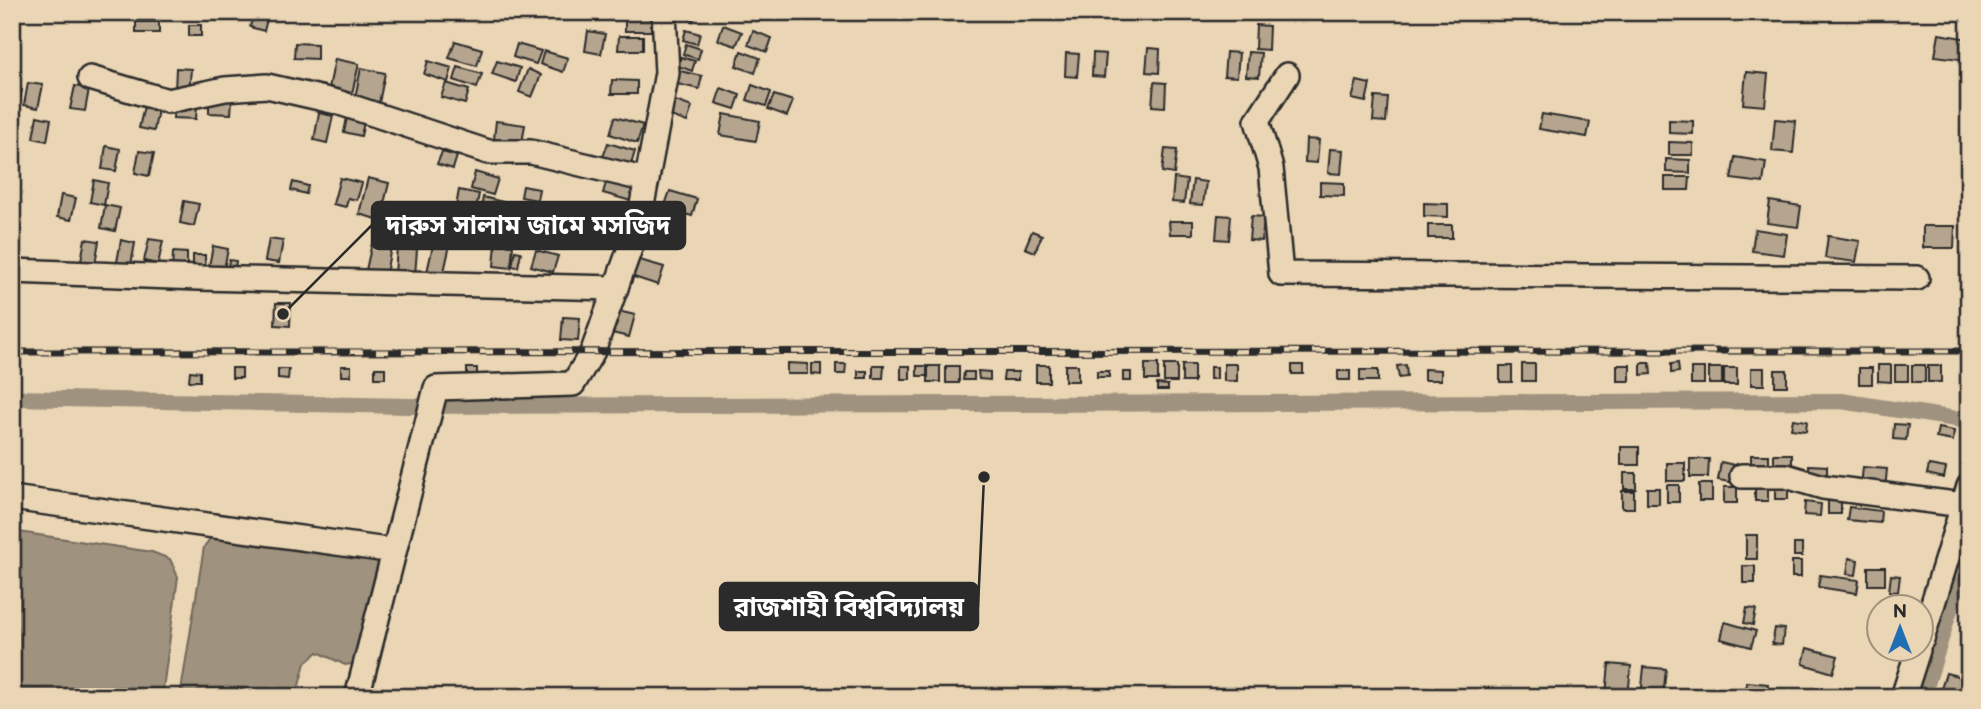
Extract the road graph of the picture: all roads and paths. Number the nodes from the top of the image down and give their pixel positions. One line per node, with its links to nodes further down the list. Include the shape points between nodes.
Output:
1 (664, 12): 4 (street, via 667,72)
2 (1287, 75): 6 (street, via 1257,121 1272,168 1281,274)
3 (90, 78): 4 (street, via 168,101 267,86 337,102 488,152 531,152)
4 (647, 180): 7 (street, via 638,226)
5 (12, 271): 7 (street)
6 (1917, 278)
7 (616, 288): 11 (street, via 593,351 573,384 436,388)
8 (1742, 476): 9 (street, via 1786,476 1823,487)
9 (1966, 496): 12 (street)
10 (12, 498): 11 (street)
11 (394, 551): 14 (street)
12 (1936, 594)
13 (1913, 664): 15 (street)
14 (357, 697)
15 (1903, 697)

